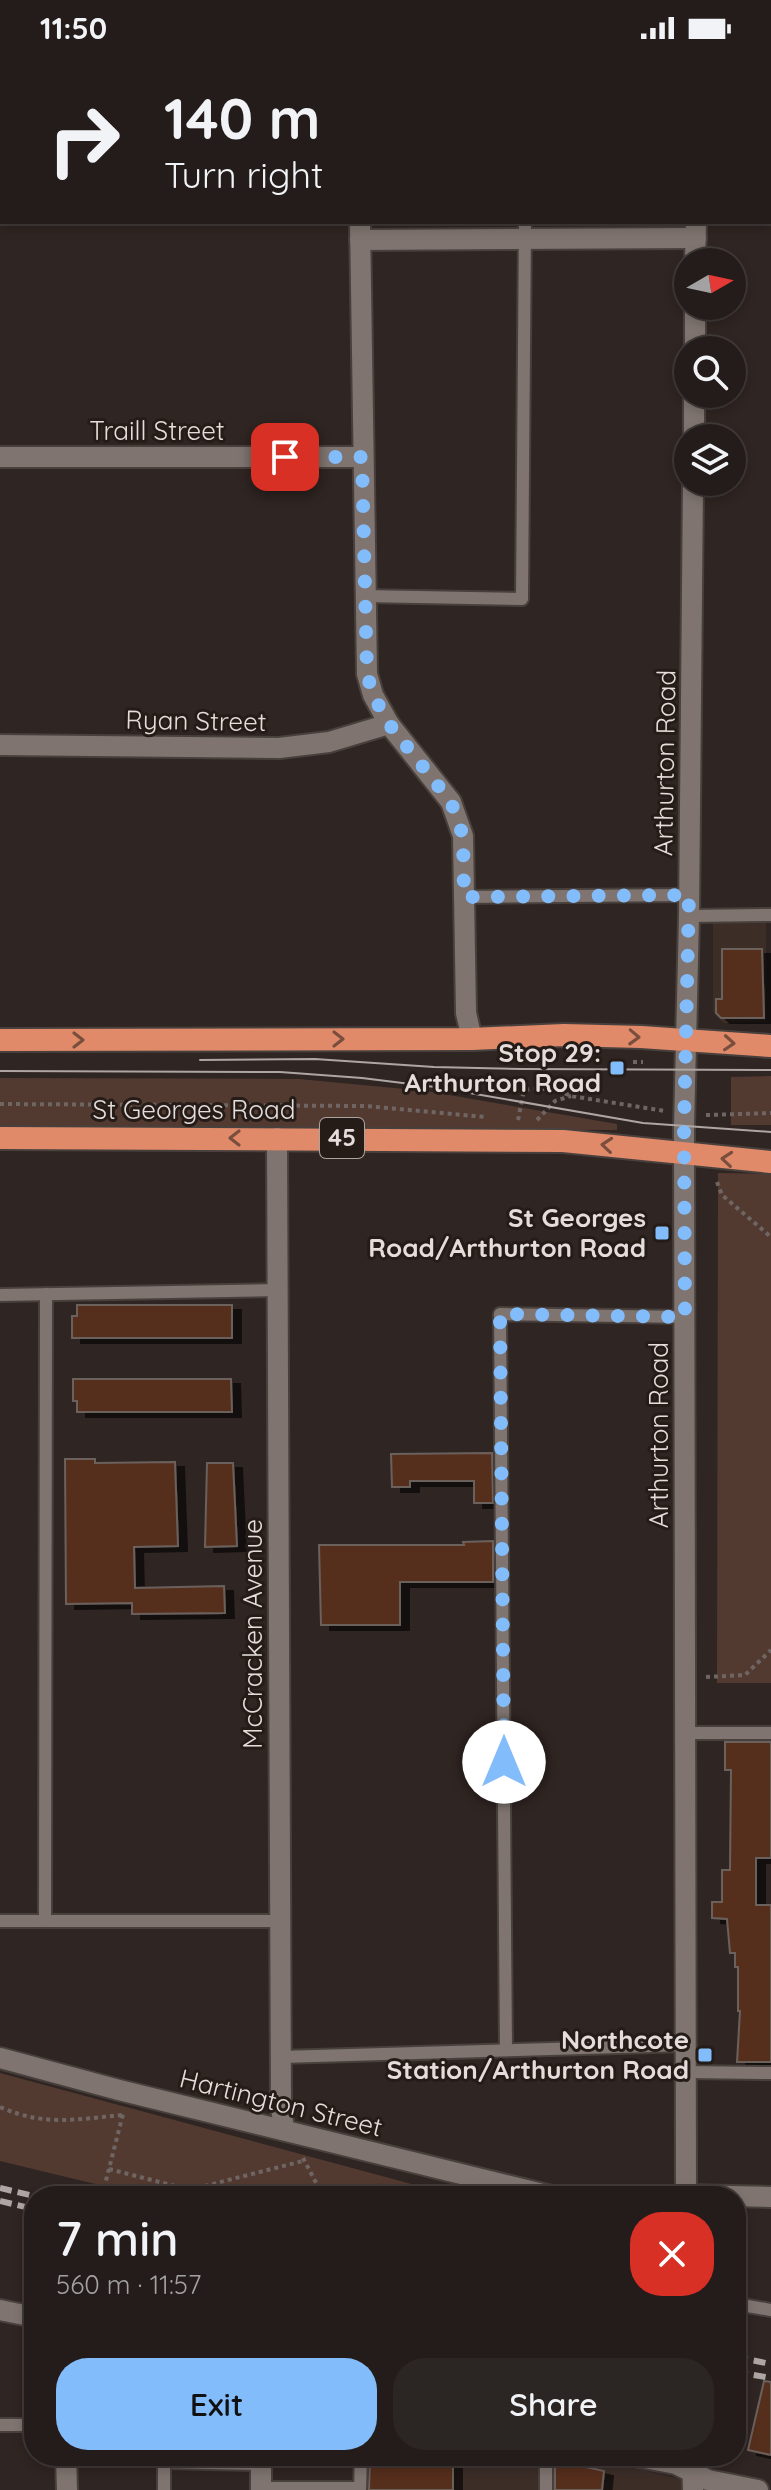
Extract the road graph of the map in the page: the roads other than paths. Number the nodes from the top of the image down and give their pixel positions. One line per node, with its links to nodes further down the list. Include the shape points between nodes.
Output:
1 (526, 230): 2 (street); 3 (street); 7 (lane, via 522,599)
2 (696, 230)
3 (360, 231): 5 (street)
4 (0, 457): 5 (street, Traill Street)
5 (362, 457): 7 (street)
6 (693, 496): 11 (street, Arthurton Road)
7 (364, 596): 8 (street, via 367,674)
8 (389, 724): 9 (street, Ryan Street, via 329,742 279,748); 10 (street, via 451,802 463,836)
9 (0, 745)
10 (464, 897): 11 (lane); 13 (street, via 466,1013)
11 (689, 905): 12 (lane); 15 (street, Arthurton Road)
12 (771, 915)
13 (472, 1039): 14 (highway, one-way to 13); 15 (highway, one-way to 15, via 564,1035)
14 (0, 1040)
15 (686, 1040): 16 (highway, one-way to 16); 19 (street, Arthurton Road)
16 (771, 1046)
17 (0, 1138): 18 (highway, St Georges Road / 45, one-way to 17)
18 (277, 1138): 19 (highway, St Georges Road / 45, one-way to 18, via 563,1141); 21 (street, McCracken Avenue)
19 (684, 1154): 20 (highway, St Georges Road / 45, one-way to 19); 24 (street, Arthurton Road)
20 (771, 1162)
21 (277, 1290): 22 (lane); 29 (street, McCracken Avenue)
22 (46, 1294): 23 (lane); 28 (lane)
23 (0, 1295)
24 (685, 1317): 25 (street, Arthurton Road); 31 (lane, via 500,1314)
25 (687, 1733): 26 (lane); 30 (street, Arthurton Road)
26 (771, 1733)
27 (0, 1921): 28 (lane)
28 (45, 1921): 29 (lane)
29 (280, 1921): 32 (street, McCracken Avenue)
30 (686, 2045): 31 (lane); 34 (street, Arthurton Road)
31 (506, 2050): 32 (lane)
32 (281, 2057): 36 (street, McCracken Avenue)
33 (0, 2058): 36 (street, Hartington Street)
34 (686, 2072): 35 (lane); 38 (street, Arthurton Road)
35 (771, 2073)
36 (284, 2130): 37 (street, Hartington Street)
37 (511, 2186)
38 (686, 2186)
39 (746, 2196): 40 (street)
40 (771, 2197)
41 (746, 2306): 43 (lane)
42 (0, 2310): 44 (street)
43 (771, 2310)
44 (24, 2315)
45 (0, 2425): 46 (lane)
46 (24, 2425)
47 (66, 2466): 55 (street)
48 (164, 2466): 56 (lane)
49 (261, 2466): 53 (street)
50 (361, 2466): 54 (lane)
51 (546, 2466): 57 (lane)
52 (693, 2473): 58 (street)
53 (261, 2489): 54 (lane)
54 (360, 2489)
55 (67, 2490)
56 (164, 2490)
57 (546, 2490)
58 (758, 2490)

